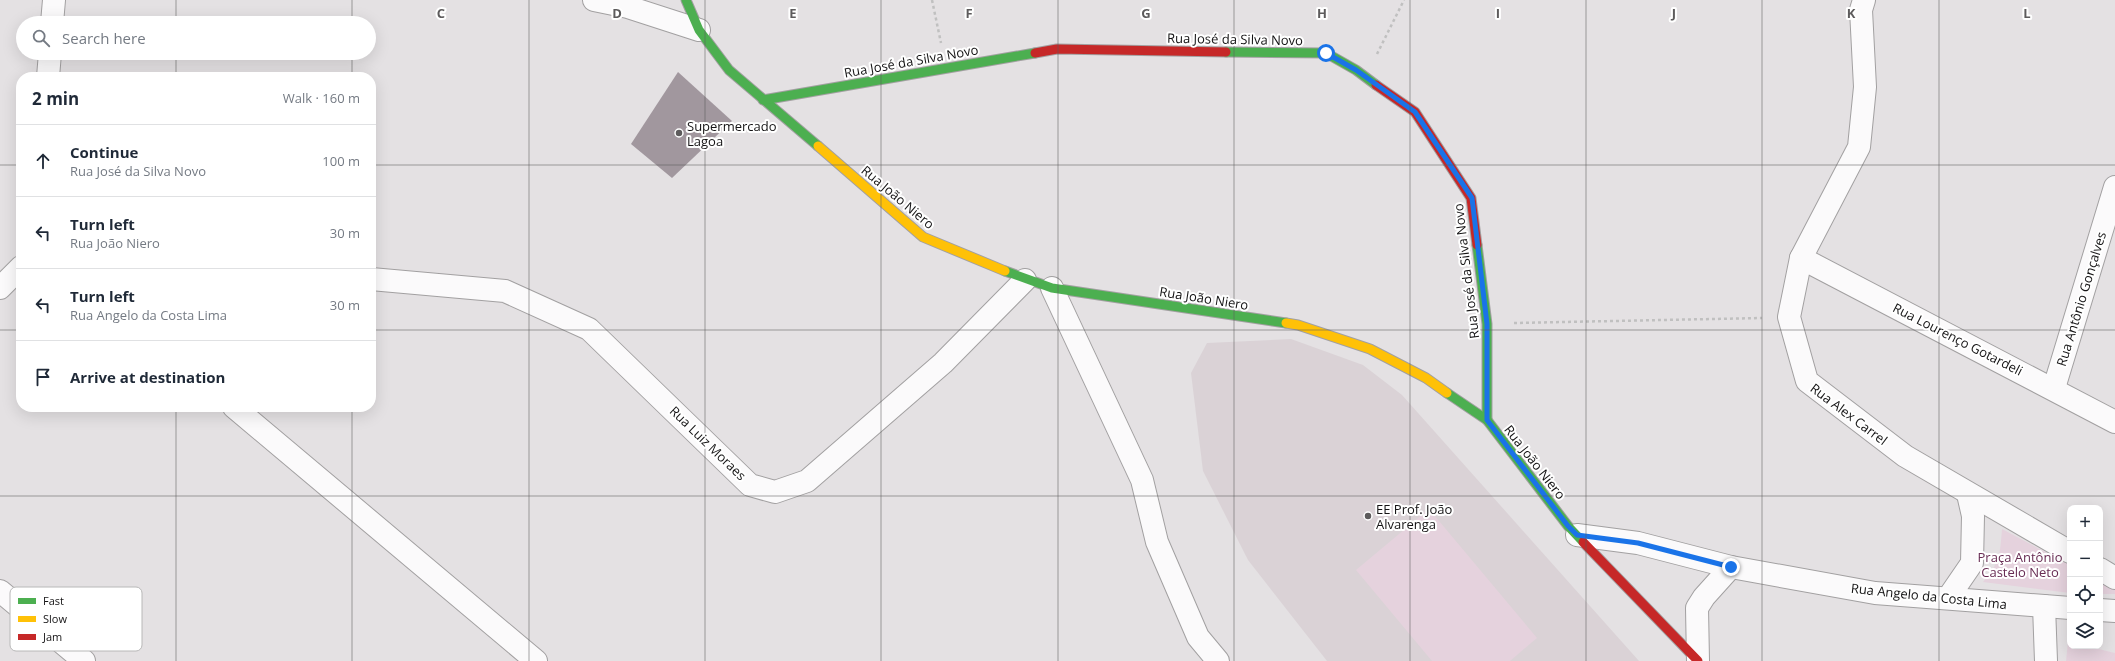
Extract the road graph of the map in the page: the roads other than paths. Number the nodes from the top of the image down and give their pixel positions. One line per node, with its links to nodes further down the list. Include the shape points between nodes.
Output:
1 (54, 0): 5 (street)
2 (594, 0): 6 (street, via 628,7)
3 (686, 0): 6 (street, Rua João Niero)
4 (1860, 3): 11 (street, Rua Alex Carrel, via 1866,87 1859,147)
5 (53, 16)
6 (699, 30): 9 (street, Rua João Niero, via 729,70)
7 (49, 60): 8 (street)
8 (48, 72)
9 (763, 100): 14 (street, Rua João Niero, via 923,237); 19 (street, Rua José da Silva Novo, via 1057,49 1326,53 1366,77 1415,112 1472,198 1487,324)
10 (2115, 187): 17 (street, Rua Antônio Gonçalves)
11 (1801, 258): 17 (street, Rua Lourenço Gotardeli); 21 (street, Rua Alex Carrel, via 1789,317 1806,381 1905,456)
12 (16, 272): 15 (street)
13 (376, 279): 14 (street, Rua Luiz Moraes, via 505,291 589,328 750,485 775,492 807,481 943,363)
14 (1025, 280): 16 (street, Rua João Niero)
15 (0, 288)
16 (1052, 288): 19 (street, Rua João Niero, via 1298,325 1370,349 1426,378); 37 (street, via 1142,480 1157,542 1198,638)
17 (2054, 388): 20 (street, Rua Lourenço Gotardeli)
18 (240, 412): 36 (street)
19 (1487, 420): 22 (street, Rua João Niero)
20 (2115, 422)
21 (1968, 494): 23 (street, Rua Alex Carrel); 28 (street, via 1972,516 1972,563)
22 (1577, 535): 24 (street, Rua Angelo da Costa Lima, via 1638,543); 38 (street, Rua João Niero)
23 (2067, 550)
24 (1731, 567): 28 (street, Rua Angelo da Costa Lima, via 1875,593); 38 (street, via 1697,608)
25 (2103, 571): 26 (street)
26 (2115, 578)
27 (0, 591): 29 (street)
28 (1948, 598): 30 (street, Rua Angelo da Costa Lima)
29 (10, 599)
30 (2044, 606): 31 (street, Rua Angelo da Costa Lima); 39 (street)
31 (2067, 608)
32 (2103, 610): 33 (street)
33 (2115, 611)
34 (72, 651): 35 (street)
35 (84, 661)
36 (536, 661)
37 (1218, 661)
38 (1698, 661)
39 (2046, 661)

